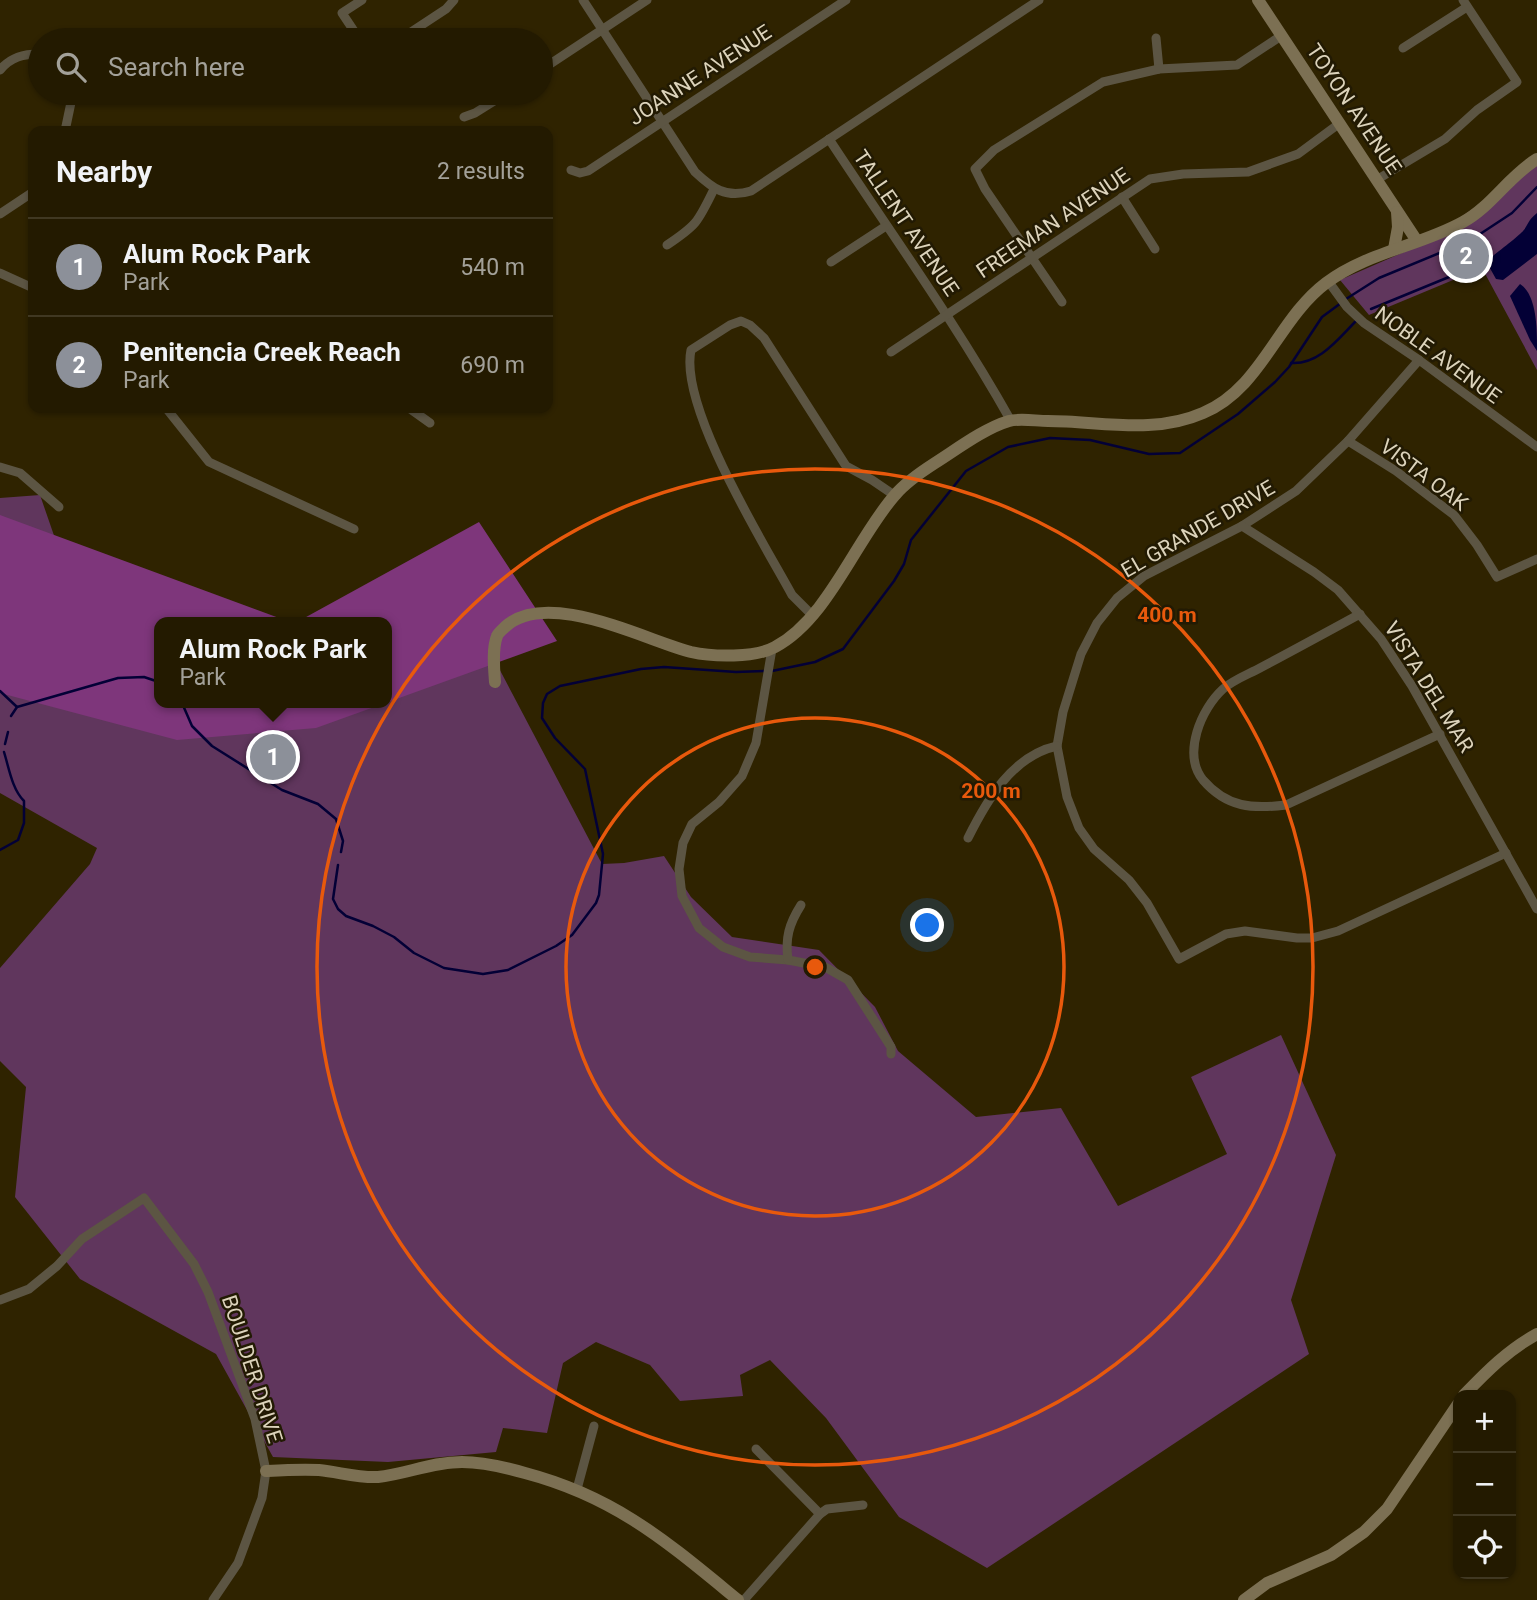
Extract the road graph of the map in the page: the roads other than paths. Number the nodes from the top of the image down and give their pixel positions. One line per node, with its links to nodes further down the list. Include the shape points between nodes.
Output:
1 (362, 0): 9 (street, via 342,13)
2 (454, 0): 10 (street)
3 (583, 0): 11 (street)
4 (647, 0): 11 (street)
5 (846, 0): 22 (street, JOANNE AVENUE)
6 (1039, 0): 25 (street)
7 (1258, 0): 12 (street, TOYON AVENUE)
8 (1465, 3): 14 (street); 28 (street, via 1517,82 1445,139)
9 (352, 28)
10 (417, 28)
11 (603, 30): 16 (street); 22 (street)
12 (1281, 36): 17 (street, via 1237,65); 23 (street, TOYON AVENUE)
13 (1156, 38): 17 (street)
14 (1403, 48)
15 (28, 54): 18 (street)
16 (553, 62)
17 (1160, 69): 39 (street, via 1103,82 994,150 975,169)
18 (0, 70)
19 (70, 105): 24 (street)
20 (488, 105): 21 (street)
21 (464, 117)
22 (662, 121): 27 (street, JOANNE AVENUE, via 588,171); 29 (street, via 695,172)
23 (1340, 123): 28 (street, TOYON AVENUE); 31 (street, FREEMAN AVENUE, via 1298,154 1248,172 1150,179)
24 (66, 126)
25 (829, 139): 29 (street, TALLENT AVENUE, via 751,191 728,194); 34 (street, TALLENT AVENUE)
26 (1537, 159): 35 (street, via 1466,221)
27 (571, 170)
28 (1378, 179): 32 (street, TOYON AVENUE)
29 (714, 189): 36 (street, via 699,221)
30 (28, 195): 33 (street)
31 (1122, 197): 37 (street); 39 (street, FREEMAN AVENUE)
32 (1397, 208): 35 (street, TOYON AVENUE); 38 (street)
33 (0, 214)
34 (886, 226): 40 (street); 45 (street, TALLENT AVENUE)
35 (1417, 241): 38 (street)
36 (667, 245)
37 (1155, 249)
38 (1394, 249): 42 (street)
39 (1032, 257): 44 (street); 45 (street, FREEMAN AVENUE)
40 (831, 262)
41 (0, 273): 43 (street)
42 (1328, 281): 47 (street, NOBLE AVENUE, via 1364,323); 50 (street, via 1298,311 1235,394 1203,413 1148,426)
43 (28, 286)
44 (1062, 302)
45 (947, 316): 46 (street, FREEMAN AVENUE); 50 (street, TALLENT AVENUE)
46 (891, 352)
47 (1419, 360): 52 (street, EL GRANDE DRIVE); 53 (street, NOBLE AVENUE)
48 (170, 413): 58 (street, via 209,462)
49 (416, 413): 51 (street)
50 (1011, 421): 55 (street, via 967,442)
51 (430, 423)
52 (1348, 441): 57 (street, EL GRANDE DRIVE, via 1296,491); 59 (street, VISTA OAK, via 1454,515 1497,578)
53 (1537, 447)
54 (0, 467): 56 (street, via 20,473)
55 (894, 495): 61 (street); 61 (street, via 846,466 764,338 750,325 741,321 730,325 691,350 690,371 712,447 792,596)
56 (59, 506)
57 (1242, 526): 60 (street, VISTA DEL MAR, via 1314,572); 65 (street, EL GRANDE DRIVE, via 1144,576 1117,598 1081,654)
58 (354, 529)
59 (1537, 559)
60 (1360, 614): 64 (street, VISTA DEL MAR, via 1406,676); 64 (street, via 1224,688 1206,711 1195,740 1195,767 1202,779 1224,798 1241,805 1286,805)
61 (812, 615): 62 (street, via 794,635)
62 (772, 649): 63 (street, via 742,655 694,652 560,612 521,617 501,631 494,656); 70 (street, via 756,743 742,776 692,824 682,843 679,869 682,896 699,928 723,947 750,957)
63 (495, 681)
64 (1440, 734): 67 (street, VISTA DEL MAR)
65 (1057, 746): 66 (street, via 1042,749 1006,777); 67 (street, EL GRANDE DRIVE, via 1067,797 1079,828 1147,903 1179,959 1236,932 1312,938 1338,931)
66 (968, 838)
67 (1506, 853): 69 (street, VISTA DEL MAR)
68 (801, 905): 70 (street, via 790,922 785,943)
69 (1537, 909)
70 (788, 960): 71 (street, via 825,967 848,980 891,1047)
71 (891, 1054)
72 (0, 1300): 78 (street, BOULDER DRIVE, via 29,1289 82,1239 144,1198 194,1264 208,1292 255,1419)
73 (1537, 1334): 74 (street, via 1517,1345)
74 (1469, 1390)
75 (1453, 1411): 85 (street, via 1387,1509 1364,1532 1331,1555 1267,1583)
76 (594, 1426): 79 (street)
77 (756, 1449): 81 (street)
78 (266, 1471): 79 (street, via 376,1477 463,1462 510,1469); 82 (street, BOULDER DRIVE, via 262,1498 238,1563)
79 (577, 1489): 83 (street, via 663,1538)
80 (863, 1505): 81 (street)
81 (820, 1514): 84 (street)
82 (213, 1600)
83 (738, 1600)
84 (744, 1600)
85 (1244, 1600)

